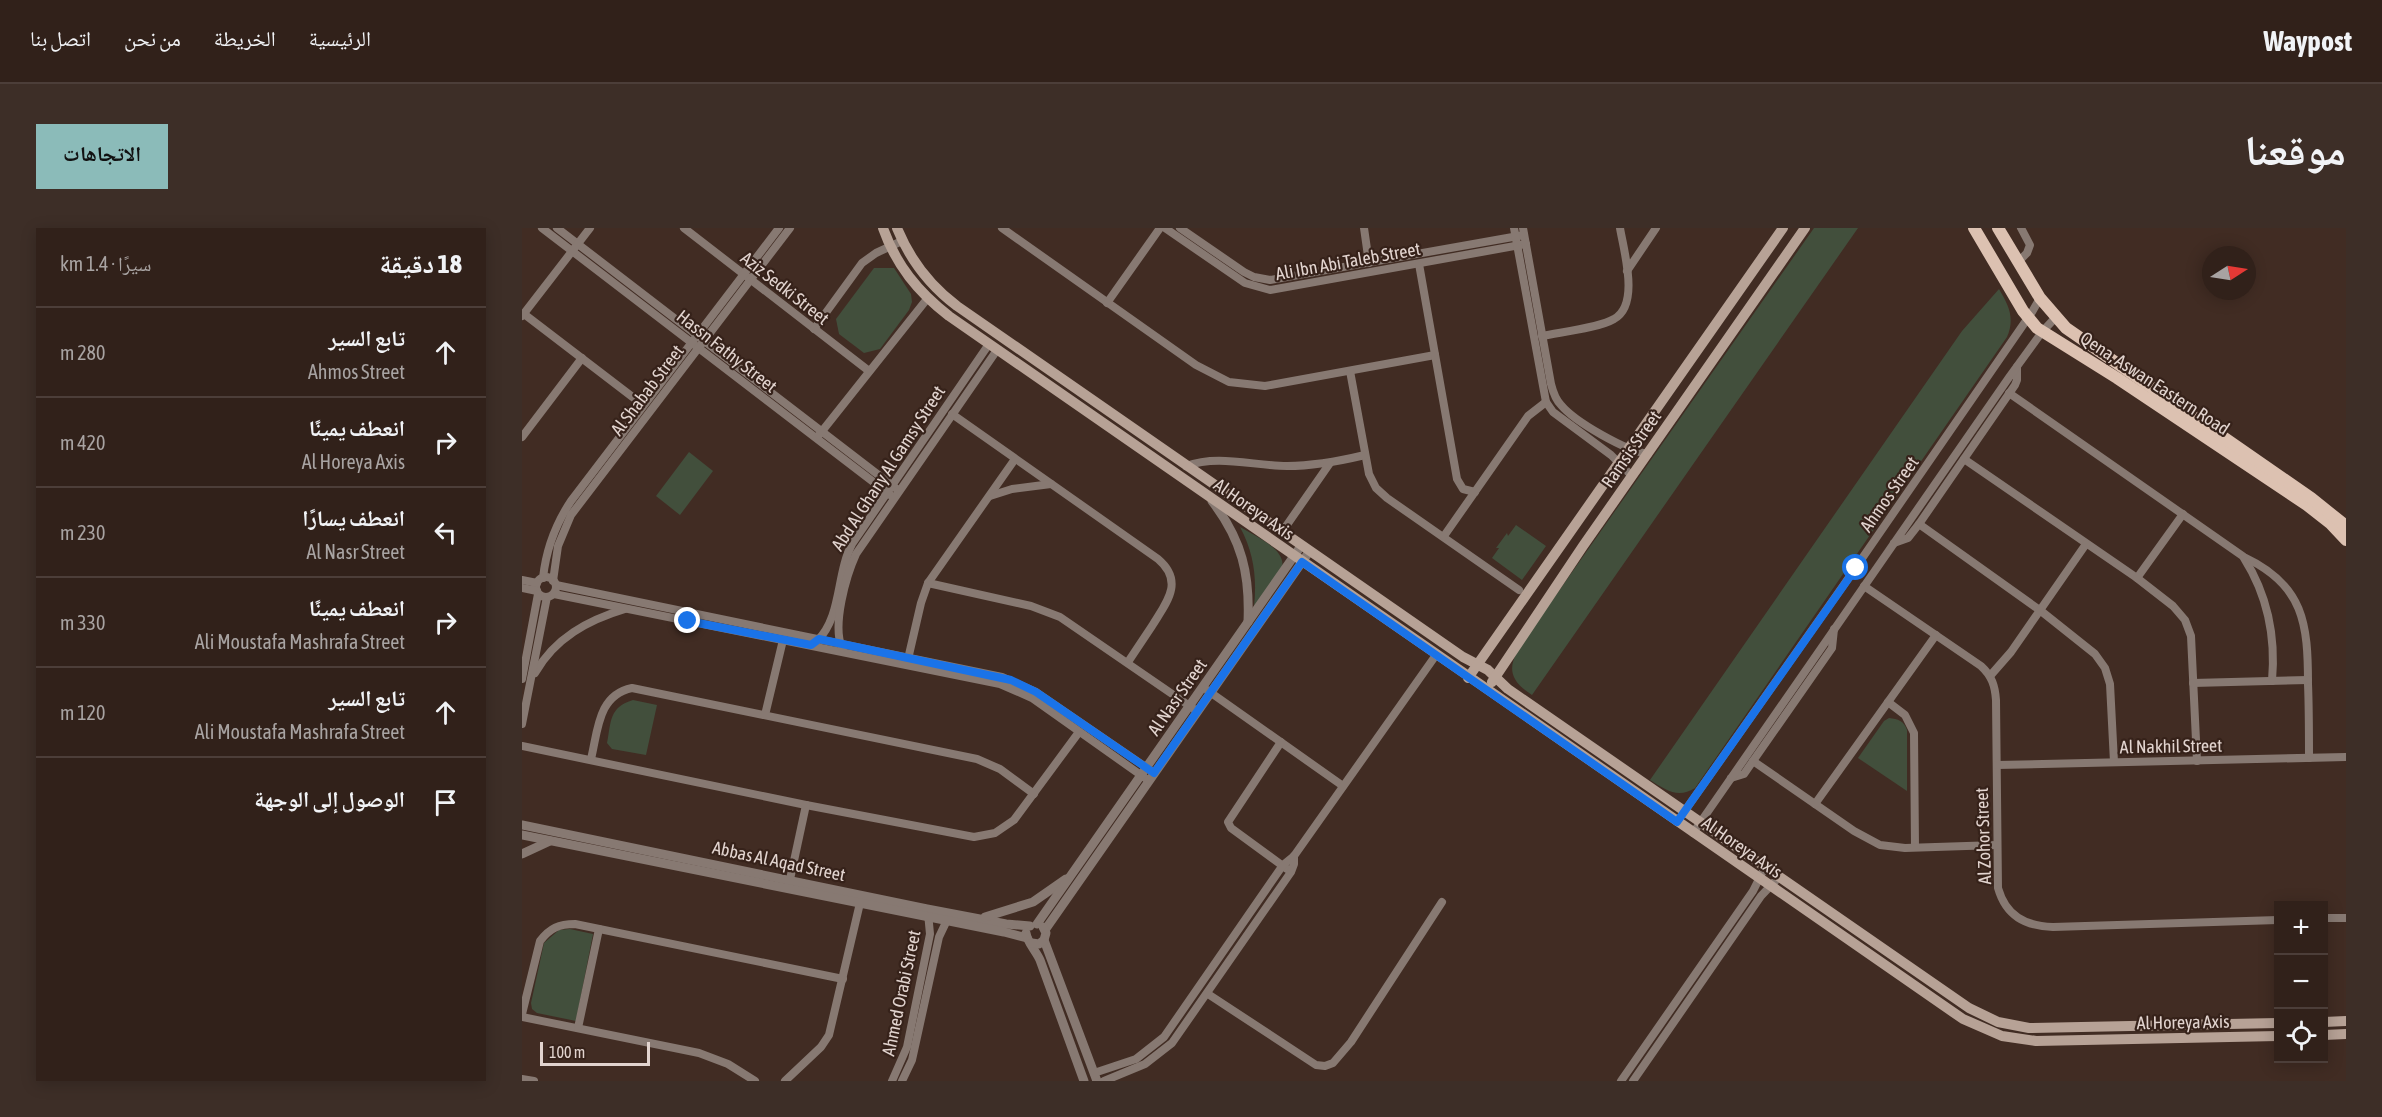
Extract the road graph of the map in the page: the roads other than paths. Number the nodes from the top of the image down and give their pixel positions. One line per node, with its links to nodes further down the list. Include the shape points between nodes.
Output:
1 (542, 228): 28 (street, Hassn Fathy Street)
2 (557, 228): 24 (street, Hassn Fathy Street)
3 (590, 228): 24 (street)
4 (684, 228): 33 (street, Aziz Sedki Street)
5 (779, 228): 33 (street, Al Shabab Street)
6 (790, 228): 34 (street, Al Shabab Street)
7 (882, 228): 26 (main road, Al Horeya Axis)
8 (897, 228): 23 (main road, Al Horeya Axis)
9 (1002, 228): 37 (street)
10 (1160, 228): 37 (street)
11 (1166, 228): 31 (street, Ali Ibn Abi Taleb Street, via 1239,280 1263,290)
12 (1180, 228): 30 (street, Ali Ibn Abi Taleb Street, via 1244,273 1264,280)
13 (1364, 228): 30 (street)
14 (1620, 228): 32 (street)
15 (1656, 228): 32 (street)
16 (1783, 228): 57 (main road, Ramsis Street)
17 (1805, 228): 58 (main road, Ramsis Street)
18 (1974, 228): 39 (main road, Qena, Aswan Eastern Road)
19 (1998, 228): 29 (main road, Qena, Aswan Eastern Road)
20 (2021, 228): 29 (street, via 2030,245)
21 (1524, 231): 22 (street, Ali Ibn Abi Taleb Street); 25 (street, Ali Ibn Abi Taleb Street)
22 (1514, 232): 27 (street); 30 (street, Ali Ibn Abi Taleb Street)
23 (902, 241): 26 (street); 64 (main road, Al Horeya Axis, via 921,272 949,300)
24 (578, 244): 28 (street); 44 (street, Hassn Fathy Street)
25 (1526, 244): 27 (street, Ali Ibn Abi Taleb Street); 43 (street, Ali Ibn Abi Taleb Street)
26 (890, 246): 36 (main road, Al Horeya Axis, via 905,274); 41 (street, via 862,262)
27 (1517, 246): 31 (street, Ali Ibn Abi Taleb Street); 52 (street)
28 (572, 252): 38 (street); 44 (street, Hassn Fathy Street)
29 (2018, 262): 35 (main road, Qena, Aswan Eastern Road)
30 (1369, 263)
31 (1419, 264): 46 (street)
32 (1627, 271): 43 (street, via 1628,298 1618,317)
33 (744, 274): 34 (street, Aziz Sedki Street); 44 (street, Al Shabab Street)
34 (751, 280): 41 (street, Aziz Sedki Street); 44 (street, Al Shabab Street)
35 (2040, 298): 39 (street, Ahmos Street); 40 (main road, Qena, Aswan Eastern Road)
36 (927, 299): 45 (main road, Al Horeya Axis); 49 (street)
37 (1107, 303): 50 (street, via 1205,371 1228,382 1265,386)
38 (523, 315): 47 (street)
39 (2028, 318): 42 (main road, Qena, Aswan Eastern Road); 82 (street, Ahmos Street)
40 (2055, 318): 42 (street, Ahmos Street); 73 (main road, Qena, Aswan Eastern Road, via 2122,369 2312,498)
41 (814, 328): 49 (street, Aziz Sedki Street)
42 (2042, 332): 48 (street, Ahmos Street); 76 (main road, Qena, Aswan Eastern Road, via 2307,505)
43 (1542, 336): 57 (street, Ali Ibn Abi Taleb Street, via 1552,389 1561,405)
44 (697, 341): 53 (street, Al Shabab Street); 55 (street, Hassn Fathy Street); 91 (street, Al Shabab Street, via 571,515 558,546)
45 (993, 347): 54 (street, Abd Al Ghany Al Gamsy Street); 67 (street, Abd Al Ghany Al Gamsy Street); 70 (main road, Al Horeya Axis)
46 (1435, 355): 50 (street); 68 (street, via 1457,479 1463,489)
47 (582, 358): 53 (street); 56 (street)
48 (2016, 368): 51 (street, via 2017,380); 77 (street, Ahmos Street)
49 (869, 371): 55 (street)
50 (1350, 371): 59 (street)
51 (2009, 393): 61 (street); 71 (street)
52 (1546, 402): 63 (street, via 1553,412); 68 (street, via 1528,416)
53 (643, 405): 87 (street, Al Shabab Street, via 564,511 550,543)
54 (952, 414): 60 (street); 67 (street, Abd Al Ghany Al Gamsy Street)
55 (819, 435): 67 (street, Hassn Fathy Street)
56 (522, 437)
57 (1629, 450): 58 (street, Ali Ibn Abi Taleb Street); 63 (main road, Ramsis Street)
58 (1648, 454): 65 (main road, Ramsis Street)
59 (1365, 455): 62 (street); 75 (street, via 1372,481 1381,493)
60 (1015, 459): 66 (street); 69 (street)
61 (1964, 459): 72 (street); 78 (street)
62 (1330, 463): 64 (street, via 1288,466 1211,460); 74 (street)
63 (1620, 463): 65 (street); 109 (main road, Ramsis Street)
64 (1186, 466): 74 (main road, Al Horeya Axis)
65 (1632, 476): 111 (main road, Ramsis Street)
66 (1051, 484): 69 (street, via 1018,487); 108 (street, via 1169,570 1171,594)
67 (893, 492): 100 (street, Abd Al Ghany Al Gamsy Street, via 849,550 829,625); 102 (street, Abd Al Ghany Al Gamsy Street, via 850,567 839,618)
68 (1475, 492): 75 (street)
69 (988, 497): 86 (street)
70 (1212, 501): 81 (main road, Al Horeya Axis); 96 (street, via 1230,527 1243,557)
71 (2183, 514): 80 (street); 84 (street)
72 (1919, 524): 77 (street, via 1908,538); 95 (street)
73 (2346, 526)
74 (1282, 532): 79 (main road, Al Horeya Axis)
75 (1444, 536): 92 (street)
76 (2346, 540)
77 (1894, 543): 83 (street, Ahmos Street)
78 (2086, 544): 84 (street); 95 (street)
79 (1305, 549): 81 (street, Al Nasr Street); 98 (main road, Al Horeya Axis)
80 (2244, 557): 115 (street, via 2276,578 2295,601 2308,638); 116 (street, via 2258,582 2271,623)
81 (1298, 559): 96 (street, Al Nasr Street); 103 (main road, Al Horeya Axis)
82 (1856, 568): 83 (street); 88 (street, Ahmos Street)
83 (1870, 578): 89 (street, Ahmos Street)
84 (2137, 578): 117 (street, via 2185,620 2191,636)
85 (522, 580): 87 (street)
86 (928, 583): 107 (street); 108 (street, via 1051,613)
87 (539, 586): 90 (street); 91 (street); 91 (street); 113 (street, Al Shabab Street)
88 (1844, 586): 93 (street); 140 (street, Ahmos Street)
89 (1864, 586): 93 (street, Ahmos Street); 99 (street)
90 (522, 588)
91 (552, 589): 94 (street); 100 (street); 114 (street, Al Shabab Street)
92 (1519, 591)
93 (1857, 595): 97 (street, Ahmos Street)
94 (627, 609): 101 (street); 114 (street, via 571,633)
95 (2041, 611): 110 (street); 132 (street, via 2089,648 2105,668 2110,684)
96 (1252, 626): 119 (street, Al Nasr Street)
97 (1834, 630): 130 (street, via 1832,648); 135 (street, Ahmos Street)
98 (1427, 633): 103 (main road); 109 (main road, Al Horeya Axis)
99 (1936, 635): 110 (street); 120 (street)
100 (819, 639): 102 (street); 104 (street, Abd Al Ghany Al Gamsy Street)
101 (783, 640): 104 (street); 122 (street)
102 (840, 644): 105 (street, Abd Al Ghany Al Gamsy Street); 107 (street)
103 (1420, 644): 106 (main road, Al Horeya Axis)
104 (811, 645): 105 (street)
105 (844, 652): 124 (street, via 1008,687)
106 (1436, 655): 112 (main road, Al Horeya Axis); 136 (street)
107 (908, 658): 134 (street, via 1019,683)
108 (1128, 662): 121 (street)
109 (1478, 664): 111 (main road, Al Horeya Axis); 112 (main road, Ramsis Street)
110 (1990, 675): 133 (street, Al Zohor Street, via 1995,691)
111 (1495, 677): 118 (main road, Ramsis Street); 140 (main road, Al Horeya Axis)
112 (1468, 678): 118 (main road, Al Horeya Axis)
113 (522, 679)
114 (531, 680): 123 (street, Al Shabab Street)
115 (2308, 680): 116 (street); 128 (street)
116 (2272, 681): 117 (street)
117 (2193, 683): 131 (street)
118 (1486, 689): 141 (main road, Al Horeya Axis)
119 (1207, 690): 121 (street, Al Nasr Street); 125 (street)
120 (1888, 702): 138 (street); 148 (street, via 1905,715 1914,733)
121 (1194, 709): 134 (street, Al Nasr Street)
122 (765, 715): 129 (street, via 642,689 623,690 603,709); 137 (street, via 977,759 1000,769)
123 (522, 724)
124 (1079, 732): 134 (street); 137 (street)
125 (1281, 742): 136 (street); 151 (street, via 1228,822)
126 (522, 746): 129 (street)
127 (2346, 757): 128 (street, Al Nakhil Street)
128 (2309, 758): 131 (street, Al Nakhil Street)
129 (591, 759): 139 (street)
130 (1753, 761): 135 (street, via 1744,774); 138 (street)
131 (2197, 761): 132 (street, Al Nakhil Street)
132 (2114, 762): 133 (street, Al Nakhil Street)
133 (1996, 765): 147 (street, Al Zohor Street)
134 (1148, 774): 153 (street, Al Nasr Street); 168 (street, Al Nasr Street)
135 (1731, 778): 142 (street, Ahmos Street)
136 (1343, 786): 150 (street)
137 (1034, 794): 139 (street, via 1005,828 974,837)
138 (1815, 804): 148 (street, via 1872,842 1888,847)
139 (806, 805): 157 (street)
140 (1684, 811): 141 (street, Ahmos Street); 142 (main road, Al Horeya Axis)
141 (1677, 822): 144 (main road, Al Horeya Axis)
142 (1700, 822): 144 (street, Ahmos Street); 152 (main road, Al Horeya Axis)
143 (522, 825): 157 (street, Abbas Al Aqad Street)
144 (1693, 833): 156 (main road, Al Horeya Axis)
145 (522, 835): 146 (street, Abbas Al Aqad Street)
146 (550, 841): 149 (street); 157 (street, Abbas Al Aqad Street)
147 (1997, 845): 148 (street); 166 (street, Al Zohor Street, via 2001,898 2014,915 2032,924 2053,927)
148 (1915, 847)
149 (522, 854)
150 (1294, 856): 151 (street); 154 (street)
151 (1283, 865): 154 (street); 180 (street, via 1164,1036 1136,1059)
152 (1765, 867): 155 (main road, Al Horeya Axis); 156 (street)
153 (1075, 872): 163 (street, via 1033,902); 168 (street, Al Nasr Street)
154 (1291, 872): 171 (street)
155 (1779, 877): 158 (street); 175 (main road, Al Horeya Axis, via 1957,1000 2006,1024 2037,1028)
156 (1760, 879): 158 (main road, Al Horeya Axis); 189 (street)
157 (789, 884): 160 (street, Abbas Al Aqad Street); 161 (street, Abbas Al Aqad Street)
158 (1770, 886): 179 (main road, Al Horeya Axis, via 1948,1011 1994,1034 2045,1041); 190 (street)
159 (1442, 902): 171 (street, via 1365,1023 1329,1065 1316,1065)
160 (860, 903): 161 (street, Abbas Al Aqad Street); 170 (street)
161 (928, 913): 162 (street, Abbas Al Aqad Street); 185 (street, Ahmed Orabi Street, via 930,933 907,1047)
162 (948, 917): 163 (street, Abbas Al Aqad Street); 169 (street, Abbas Al Aqad Street); 186 (street, Ahmed Orabi Street, via 936,948 912,1060)
163 (980, 918): 168 (street, Abbas Al Aqad Street)
164 (2328, 918): 165 (street)
165 (2346, 918)
166 (2274, 920)
167 (599, 929): 170 (street); 172 (street, via 565,924 546,932 537,950); 176 (street)
168 (1039, 930): 169 (street, via 1026,931); 169 (street, via 1039,944); 180 (street)
169 (1029, 941): 187 (street)
170 (843, 979): 184 (street, via 826,1041)
171 (1208, 994): 188 (street, via 1164,1051 1135,1070)
172 (522, 1015): 176 (street)
173 (2346, 1021): 174 (main road)
174 (2328, 1022)
175 (2274, 1023)
176 (578, 1028): 183 (street, via 709,1056)
177 (2346, 1034): 178 (main road)
178 (2328, 1035)
179 (2274, 1036)
180 (1096, 1077)
181 (522, 1079): 182 (street)
182 (534, 1081)
183 (754, 1081)
184 (785, 1081)
185 (892, 1081)
186 (902, 1081)
187 (1084, 1081)
188 (1104, 1081)
189 (1621, 1081)
190 (1633, 1081)

